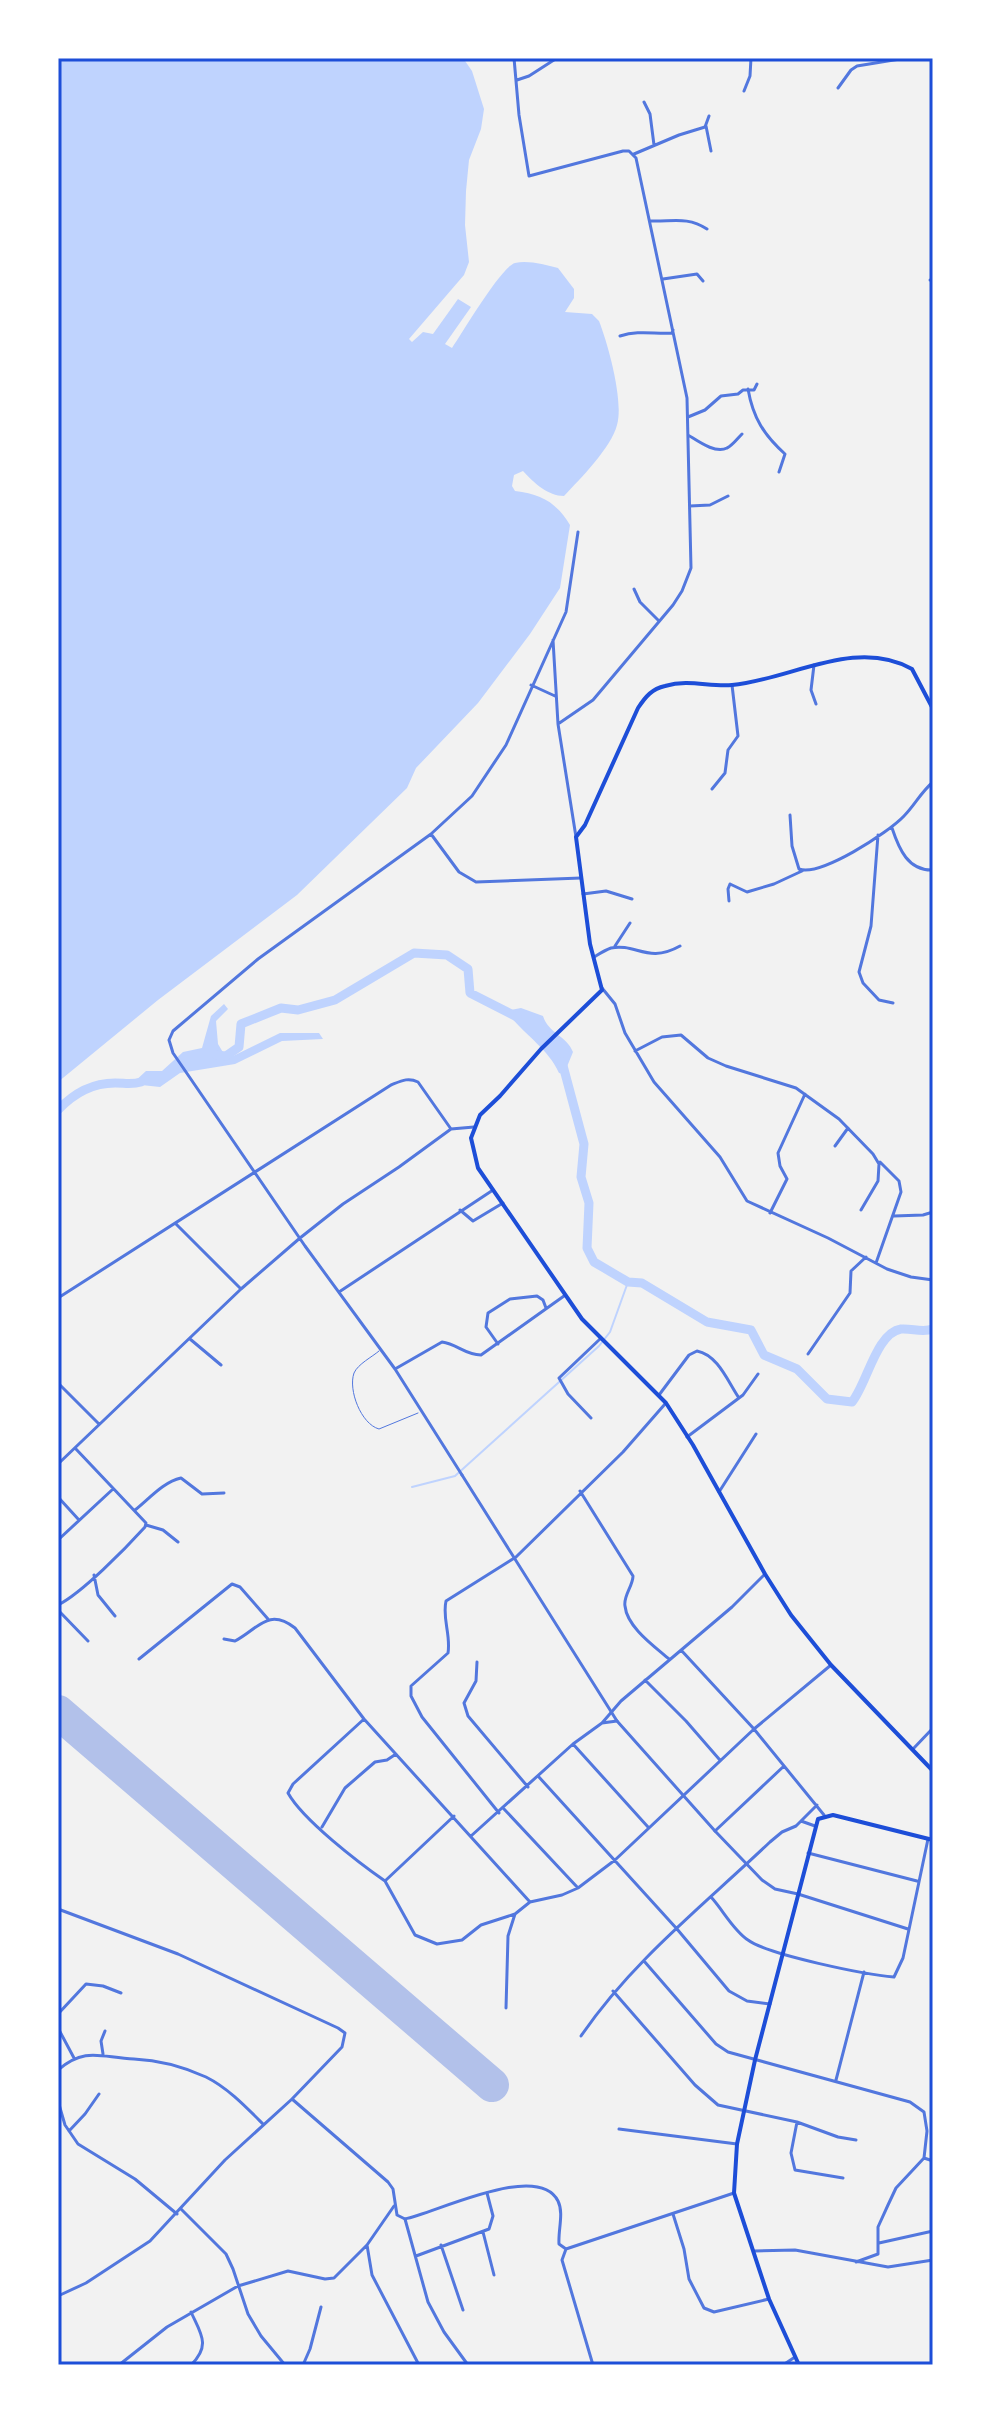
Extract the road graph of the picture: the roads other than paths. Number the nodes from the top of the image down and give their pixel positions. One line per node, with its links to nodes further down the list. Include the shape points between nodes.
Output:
1 (514, 58): 5 (street)
2 (557, 58): 5 (street)
3 (751, 58): 7 (street)
4 (906, 58): 6 (street, via 857,66)
5 (517, 80): 13 (street, via 529,176 623,151)
6 (838, 88)
7 (744, 91)
8 (644, 102): 11 (street)
9 (709, 116): 10 (street)
10 (706, 126): 11 (street); 12 (street)
11 (654, 146): 13 (street)
12 (711, 151)
13 (633, 154): 14 (street)
14 (650, 221): 15 (street, via 688,220); 16 (street)
15 (707, 229)
16 (663, 279): 17 (street, via 697,274); 18 (street)
17 (703, 281)
18 (674, 330): 19 (street); 22 (street)
19 (620, 336)
20 (757, 384): 21 (street)
21 (748, 389): 22 (street, via 721,396); 25 (street, via 758,423 785,454)
22 (688, 417): 24 (street)
23 (742, 434): 24 (street, via 727,449)
24 (688, 435): 27 (street)
25 (779, 472)
26 (728, 496): 27 (street, via 710,505)
27 (690, 506): 30 (street, via 691,568 682,591)
28 (578, 532): 31 (street, via 569,606)
29 (634, 589): 30 (street)
30 (659, 621): 38 (street, via 593,700)
31 (553, 640): 33 (street); 35 (street)
32 (814, 665): 34 (main road); 36 (street, via 811,696); 37 (main road, via 852,658 909,667)
33 (531, 685): 35 (street); 43 (street, via 486,779)
34 (732, 685): 40 (street, via 738,736 728,750 725,773); 44 (main road, via 687,682 650,691)
35 (555, 696): 38 (street)
36 (816, 704)
37 (933, 709)
38 (558, 724): 44 (street)
39 (933, 782): 42 (street)
40 (712, 789)
41 (790, 815): 47 (street, via 792,846)
42 (891, 826): 45 (street); 46 (street, via 912,864)
43 (431, 834): 48 (street, via 459,872 476,882); 65 (street, via 258,959 171,1034 173,1053)
44 (578, 834): 48 (main road)
45 (878, 835): 47 (street, via 840,859); 57 (street, via 871,926 859,972 879,1000)
46 (933, 870)
47 (802, 871): 51 (street, via 747,892 730,884)
48 (581, 878): 49 (main road)
49 (583, 894): 50 (street, via 606,891); 55 (main road)
50 (632, 899)
51 (729, 901)
52 (630, 923): 54 (street)
53 (680, 946): 54 (street, via 646,954)
54 (614, 948): 55 (street)
55 (594, 957): 56 (main road)
56 (602, 988): 58 (street, via 615,1004); 60 (main road)
57 (893, 1003)
58 (635, 1052): 59 (street, via 662,1037 681,1035 708,1058); 71 (street, via 654,1082 720,1157 741,1194)
59 (805, 1094): 61 (street); 71 (street, via 778,1153 787,1179)
60 (474, 1127): 62 (street); 66 (main road, via 474,1160)
61 (848, 1128): 63 (street); 64 (street)
62 (451, 1129): 65 (street, via 418,1082 402,1080); 74 (street)
63 (835, 1146)
64 (877, 1159): 69 (street, via 880,1177); 72 (street, via 901,1184)
65 (255, 1170): 73 (street); 74 (street)
66 (493, 1190): 67 (main road); 68 (street)
67 (503, 1203): 68 (street, via 473,1221); 80 (main road)
68 (460, 1210): 79 (street)
69 (861, 1210)
70 (933, 1212): 72 (street)
71 (770, 1213): 75 (street)
72 (893, 1216): 76 (street)
73 (175, 1223): 78 (street); 81 (street)
74 (300, 1238): 78 (street); 79 (street)
75 (866, 1257): 76 (street); 87 (street, via 851,1271 850,1293)
76 (876, 1263): 77 (street)
77 (933, 1280)
78 (241, 1289): 83 (street)
79 (339, 1292): 86 (street)
80 (564, 1296): 82 (street); 84 (main road)
81 (58, 1298)
82 (546, 1309): 85 (street); 85 (street, via 537,1296 510,1299 488,1313 486,1327)
83 (190, 1339): 88 (street); 97 (street)
84 (600, 1339): 92 (main road); 96 (street, via 559,1378)
85 (498, 1344): 89 (street, via 477,1355 442,1342)
86 (381, 1350): 89 (street); 95 (lane, via 354,1375 357,1405 366,1422 379,1429)
87 (808, 1354)
88 (221, 1365)
89 (395, 1369): 95 (street)
90 (758, 1374): 93 (street)
91 (58, 1383): 97 (street)
92 (659, 1395): 93 (street, via 697,1351 715,1361); 94 (main road)
93 (739, 1398): 99 (street)
94 (666, 1403): 99 (main road); 103 (street)
95 (421, 1412): 112 (street)
96 (591, 1418)
97 (99, 1424): 100 (street)
98 (756, 1434): 104 (street)
99 (687, 1437): 104 (main road)
100 (75, 1448): 101 (street); 102 (street)
101 (58, 1464)
102 (113, 1489): 107 (street); 108 (street)
103 (580, 1491): 112 (street); 122 (street, via 633,1576 626,1598 628,1614)
104 (719, 1492): 113 (main road)
105 (224, 1493): 107 (street, via 202,1494 186,1480 174,1479)
106 (58, 1497): 108 (street)
107 (135, 1510): 109 (street)
108 (79, 1520): 110 (street)
109 (146, 1525): 111 (street); 114 (street)
110 (58, 1540)
111 (178, 1542)
112 (516, 1557): 126 (street); 143 (street, via 446,1601 448,1653 410,1691 422,1717)
113 (765, 1574): 120 (street); 124 (main road)
114 (94, 1575): 115 (street); 116 (street, via 98,1595)
115 (58, 1608): 119 (street)
116 (115, 1616)
117 (268, 1619): 118 (street, via 235,1641); 121 (street, via 232,1584); 127 (street, via 295,1628)
118 (224, 1639)
119 (88, 1641)
120 (681, 1650): 122 (street); 131 (street)
121 (139, 1659)
122 (669, 1659): 125 (street)
123 (477, 1662): 139 (street, via 476,1681 464,1703 468,1716)
124 (831, 1665): 131 (street); 133 (main road)
125 (645, 1680): 126 (street); 135 (street)
126 (611, 1711): 128 (street); 129 (street)
127 (364, 1719): 134 (street); 149 (street, via 288,1789 291,1799)
128 (617, 1721): 129 (street); 140 (street)
129 (602, 1723): 132 (street)
130 (933, 1728): 133 (street)
131 (754, 1729): 135 (street); 136 (street)
132 (573, 1744): 138 (street); 148 (street)
133 (913, 1749): 137 (main road)
134 (396, 1754): 145 (street); 149 (street, via 375,1762 345,1788)
135 (719, 1760): 140 (street)
136 (784, 1766): 141 (street); 150 (street)
137 (933, 1771)
138 (538, 1776): 139 (street); 154 (street)
139 (528, 1787): 142 (street)
140 (682, 1794): 148 (street); 150 (street)
141 (817, 1805): 144 (street); 146 (street)
142 (504, 1809): 143 (street); 158 (street)
143 (499, 1813): 151 (street)
144 (824, 1815): 147 (main road); 152 (main road)
145 (454, 1816): 151 (street); 156 (street)
146 (801, 1821): 147 (street); 155 (street)
147 (815, 1826): 153 (main road)
148 (648, 1827): 154 (street)
149 (321, 1828): 156 (street)
150 (715, 1831): 155 (street)
151 (471, 1836): 161 (street)
152 (931, 1839): 157 (street)
153 (808, 1853): 157 (street); 159 (main road)
154 (615, 1860): 158 (street); 164 (street)
155 (746, 1865): 159 (street, via 775,1889); 160 (street)
156 (385, 1881): 163 (street, via 415,1935 437,1944 462,1940 481,1925)
157 (917, 1881): 165 (street)
158 (578, 1888): 161 (street)
159 (798, 1894): 165 (street); 166 (main road)
160 (711, 1897): 164 (street); 166 (street, via 749,1941)
161 (530, 1902): 163 (street)
162 (58, 1909): 183 (street, via 178,1954 345,2033 342,2047)
163 (515, 1914): 172 (street, via 508,1936)
164 (677, 1929): 167 (street); 171 (street, via 729,1991 747,2001)
165 (908, 1929): 168 (street, via 895,1976)
166 (783, 1954): 168 (street); 171 (main road)
167 (644, 1961): 169 (street); 179 (street, via 716,2044)
168 (864, 1972): 181 (street)
169 (613, 1991): 176 (street); 185 (street, via 707,2098)
170 (121, 1993): 173 (street, via 86,1984)
171 (770, 2004): 179 (main road)
172 (506, 2008)
173 (58, 2014)
174 (58, 2028): 178 (street)
175 (105, 2031): 177 (street)
176 (581, 2036)
177 (103, 2054): 178 (street); 187 (street, via 149,2058 205,2077)
178 (74, 2058): 180 (street)
179 (755, 2060): 181 (street); 185 (main road)
180 (58, 2070)
181 (836, 2081): 192 (street, via 922,2109 927,2122)
182 (99, 2094): 189 (street)
183 (292, 2099): 187 (street); 197 (street, via 388,2182)
184 (58, 2101): 189 (street)
185 (744, 2109): 186 (street); 191 (main road)
186 (797, 2122): 190 (street); 194 (street, via 791,2153 795,2170)
187 (263, 2124): 198 (street)
188 (619, 2129): 191 (street)
189 (69, 2132): 200 (street, via 84,2150 135,2179)
190 (856, 2140)
191 (737, 2144): 196 (main road)
192 (924, 2158): 193 (street); 204 (street, via 896,2188 878,2227)
193 (933, 2161)
194 (843, 2178)
195 (487, 2192): 201 (street); 203 (street, via 493,2220); 207 (street, via 517,2186 550,2191 560,2207 559,2244)
196 (734, 2193): 199 (street); 208 (main road)
197 (394, 2206): 201 (street); 205 (street)
198 (181, 2209): 200 (street); 213 (street, via 226,2254)
199 (672, 2213): 207 (street); 215 (street, via 689,2279 704,2308 714,2312)
200 (177, 2214): 214 (street, via 150,2241)
201 (405, 2219): 209 (street)
202 (933, 2231): 204 (street)
203 (483, 2232): 206 (street); 212 (street)
204 (878, 2243): 211 (street, via 877,2256)
205 (367, 2245): 213 (street, via 334,2278 288,2271); 224 (street, via 372,2275)
206 (441, 2245): 209 (street); 217 (street)
207 (566, 2249): 226 (street, via 562,2260)
208 (754, 2251): 211 (street, via 795,2250); 215 (main road)
209 (416, 2256): 225 (street, via 435,2318)
210 (933, 2260): 211 (street, via 899,2267)
211 (856, 2262)
212 (494, 2275)
213 (238, 2286): 218 (street); 222 (street, via 254,2325)
214 (58, 2296)
215 (769, 2299): 219 (main road)
216 (321, 2307): 223 (street)
217 (463, 2310)
218 (191, 2312): 220 (street); 221 (street, via 204,2342)
219 (795, 2357): 227 (street); 228 (main road)
220 (119, 2365)
221 (191, 2365)
222 (285, 2365)
223 (303, 2365)
224 (419, 2365)
225 (468, 2365)
226 (593, 2365)
227 (783, 2365)
228 (799, 2365)

